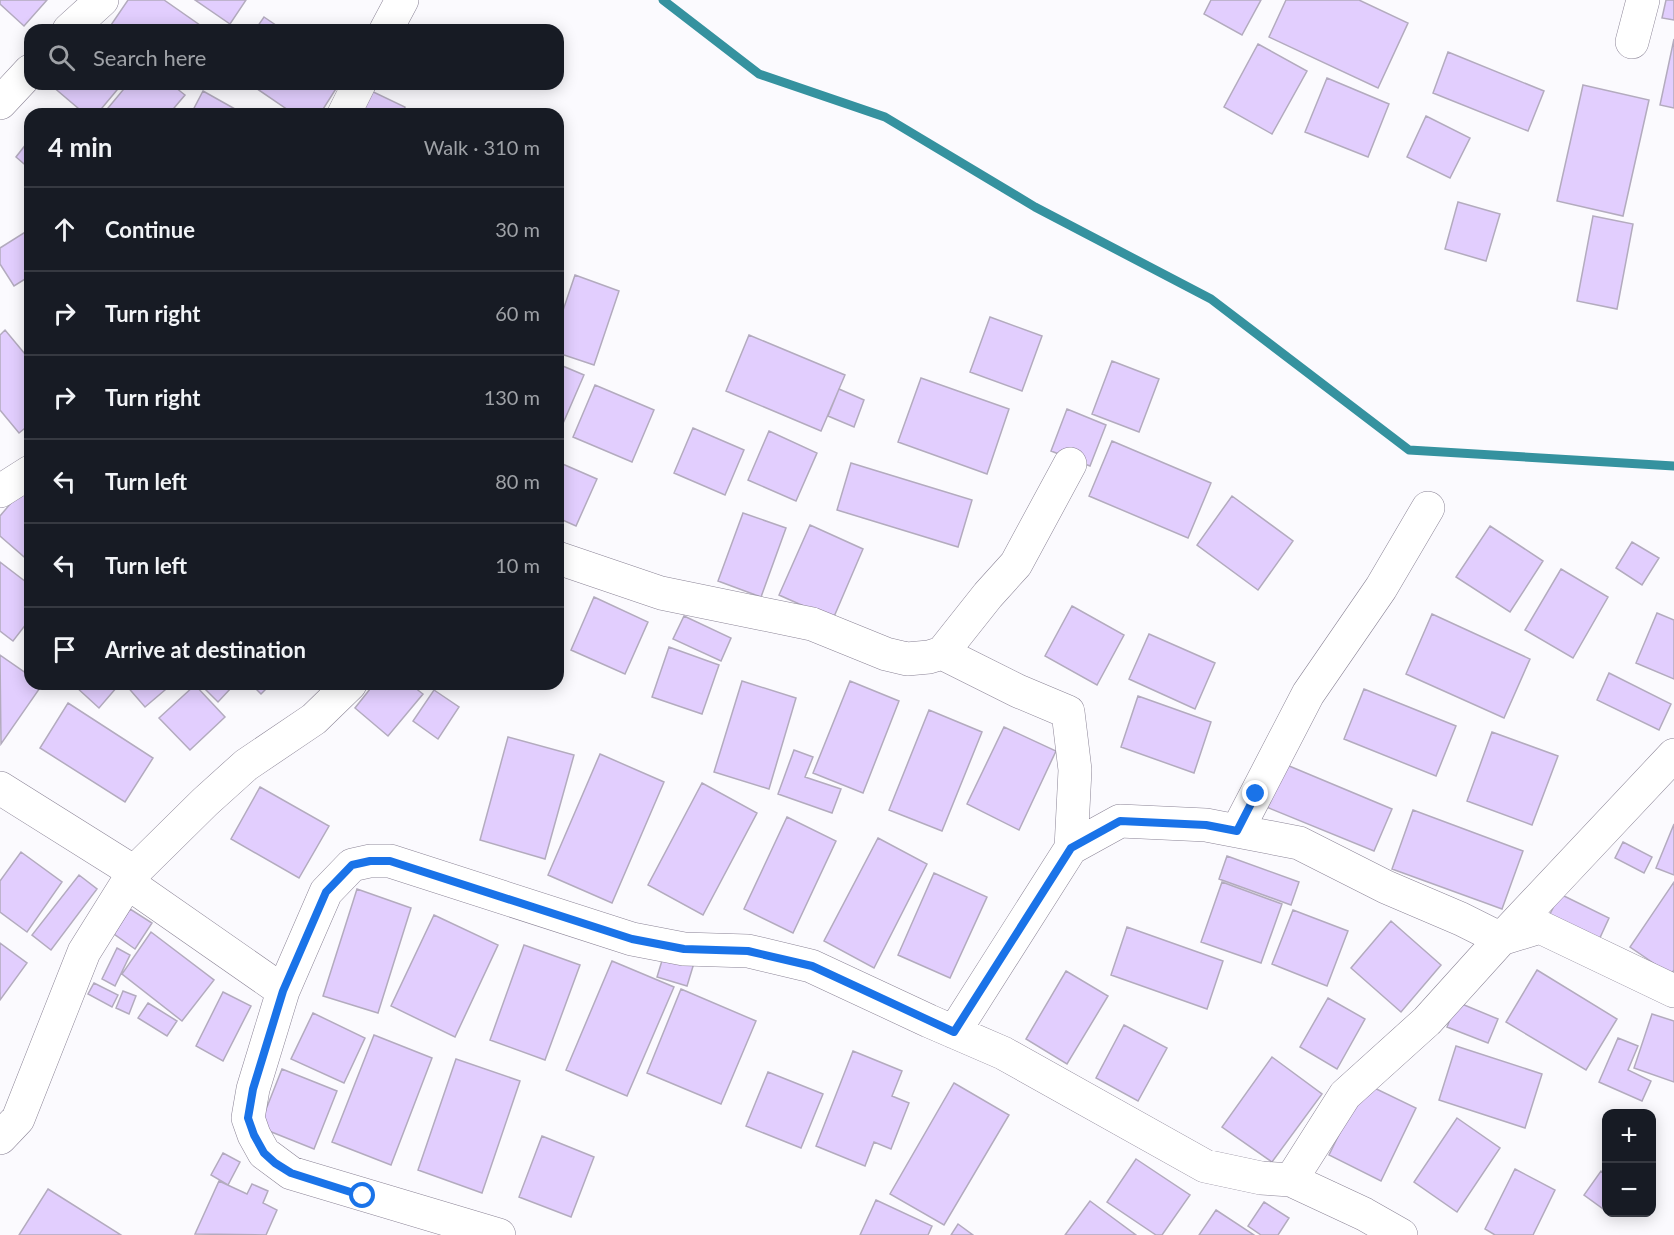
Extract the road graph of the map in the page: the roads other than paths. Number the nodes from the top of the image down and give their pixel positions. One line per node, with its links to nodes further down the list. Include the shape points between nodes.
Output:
1 (102, 0): 4 (street)
2 (402, 0): 5 (street)
3 (1643, 0): 6 (street)
4 (76, 24)
5 (390, 24)
6 (1632, 42)
7 (24, 77): 9 (street)
8 (356, 90): 10 (street)
9 (0, 103)
10 (347, 108)
11 (1070, 464): 16 (street, via 1016,564)
12 (24, 476): 13 (street)
13 (0, 491)
14 (1428, 508): 20 (street, via 1381,588 1308,694)
15 (564, 560): 16 (street, via 661,593 812,624 886,654 907,659)
16 (942, 653): 21 (street, via 1018,692 1068,712 1075,770)
17 (344, 690): 22 (street, via 314,719 246,765)
18 (1674, 755): 23 (street)
19 (0, 788): 22 (street)
20 (1237, 831): 21 (street, via 1206,825 1120,821); 23 (street, via 1299,843)
21 (1071, 848): 26 (street)
22 (131, 877): 24 (street); 27 (street, via 84,952 18,1119)
23 (1501, 939): 25 (street, via 1540,927); 28 (street, via 1428,1021 1345,1095)
24 (283, 991): 26 (street, via 326,892 352,865 390,861 632,939 684,949 748,951 812,966); 29 (street, via 248,1118 264,1153 291,1173)
25 (1674, 991)
26 (954, 1032): 28 (street, via 1003,1053 1205,1166)
27 (0, 1138)
28 (1291, 1180): 30 (street)
29 (499, 1235)
30 (1401, 1235)

